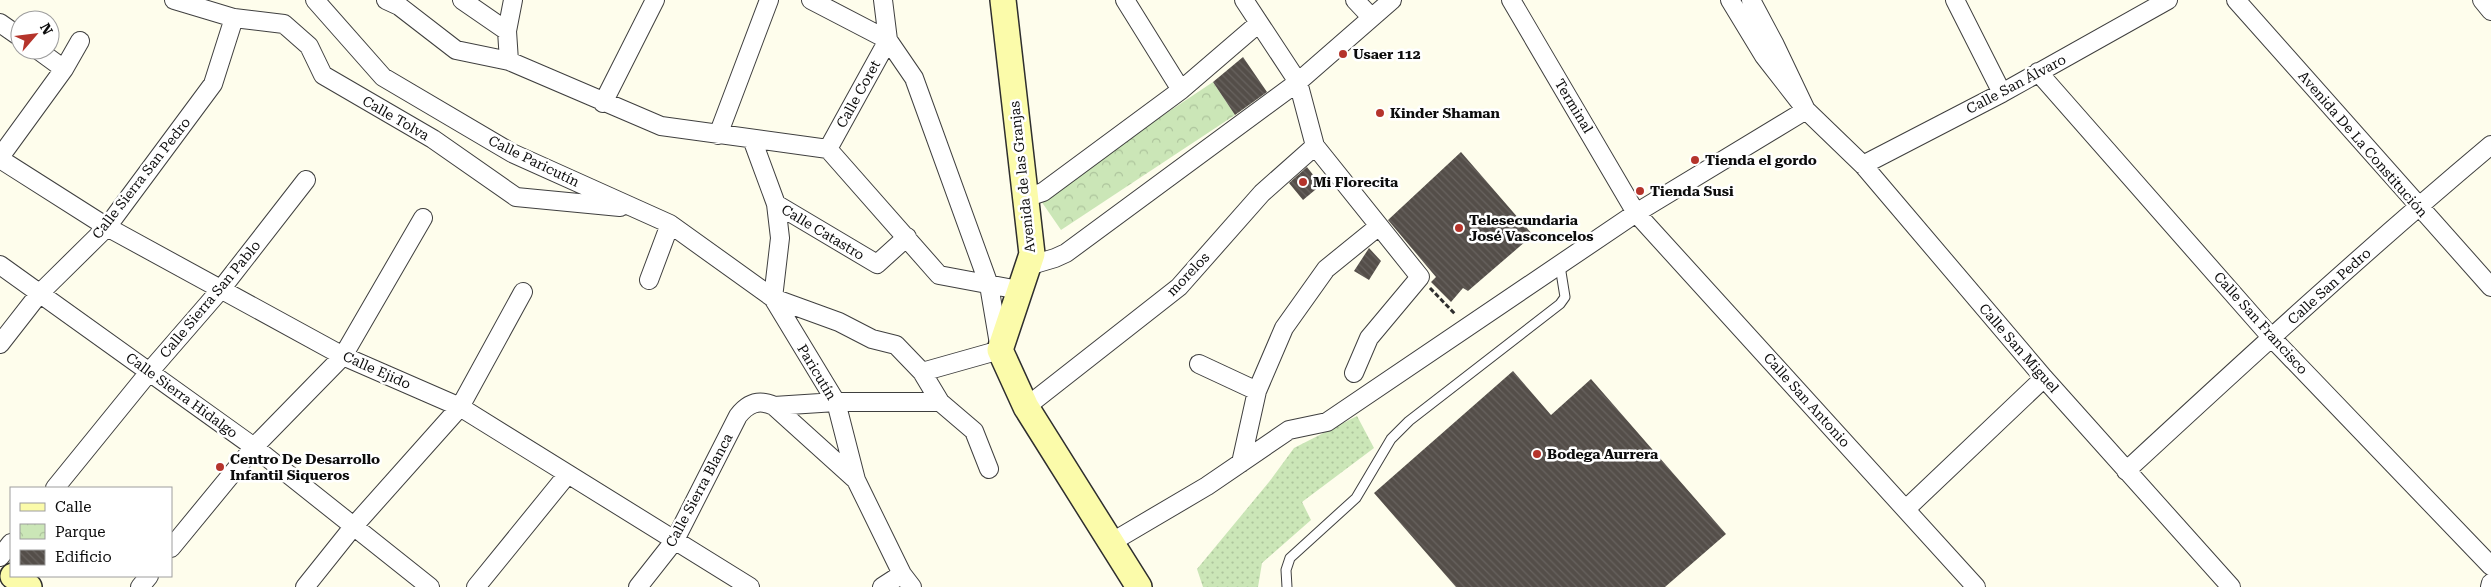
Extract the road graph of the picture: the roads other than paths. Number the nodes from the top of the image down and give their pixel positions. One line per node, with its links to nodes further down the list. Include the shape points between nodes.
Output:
1 (174, 0): 23 (street, Calle Tolva)
2 (320, 0): 49 (street, Calle Paricutín, via 383,77 512,153)
3 (386, 0): 30 (street, via 399,6 456,50)
4 (462, 0): 26 (street)
5 (513, 0): 26 (street)
6 (656, 0): 36 (street)
7 (769, 0): 38 (street)
8 (811, 0): 27 (street)
9 (882, 0): 27 (street)
10 (1003, 0): 46 (street, Avenida de las Granjas)
11 (1125, 0): 34 (street)
12 (1244, 0): 25 (street)
13 (1355, 0): 24 (street)
14 (1392, 0): 24 (street)
15 (1511, 0): 50 (street, Terminal)
16 (1730, 0): 37 (street, Calle San Miguel, via 1764,56)
17 (1751, 0): 37 (street, Calle San Miguel)
18 (1955, 0): 35 (street)
19 (2168, 0): 32 (street, Calle San Álvaro)
20 (2236, 0): 48 (street, Avenida De La Constitución)
21 (2482, 0): 22 (street)
22 (2491, 11)
23 (234, 18): 49 (street, Calle Tolva, via 284,24 309,46 323,76 433,139 516,197); 54 (street, Calle Sierra San Pedro, via 213,84)
24 (1371, 18): 33 (street)
25 (1259, 23): 33 (street); 34 (street)
26 (507, 31): 30 (street)
27 (888, 40): 42 (street, Calle Coret); 60 (street, via 914,78)
28 (80, 41): 31 (street)
29 (52, 60): 31 (street)
30 (509, 61): 36 (street)
31 (64, 68): 43 (street)
32 (2038, 72): 35 (street, Calle San Álvaro); 67 (street, Calle San Francisco)
33 (1298, 82): 41 (street); 57 (street, via 1066,253)
34 (1181, 90): 46 (street, via 1043,192)
35 (2002, 93): 44 (street, Calle San Álvaro)
36 (602, 103): 38 (street, via 661,126)
37 (1806, 110): 44 (street, Calle San Miguel); 50 (street)
38 (718, 135): 39 (street)
39 (752, 140): 42 (street); 47 (street)
40 (2491, 145): 48 (street, Calle San Pedro)
41 (1315, 146): 53 (street); 81 (street, morelos, via 1262,193 1179,287)
42 (828, 149): 55 (street)
43 (0, 158): 54 (street, Calle Ejido)
44 (1863, 165): 75 (street, Calle San Miguel)
45 (306, 180): 62 (street, Calle Sierra San Pablo)
46 (1025, 198): 57 (street, Avenida de las Granjas, via 1032,254)
47 (776, 204): 55 (street, Calle Catastro, via 877,264); 66 (street, via 780,238)
48 (2418, 206): 61 (street, Avenida De La Constitución); 67 (street, Calle San Pedro)
49 (636, 208): 52 (street, Calle Paricutín)
50 (1636, 213): 58 (street); 89 (street, Calle San Antonio)
51 (423, 218): 70 (street)
52 (670, 224): 59 (street); 66 (street, Calle Paricutín)
53 (1379, 226): 74 (street, via 1420,277 1369,338); 76 (street, via 1326,269 1284,328)
54 (108, 227): 62 (street, Calle Ejido); 65 (street, Calle Sierra San Pedro)
55 (906, 237): 60 (street, via 939,275)
56 (0, 265): 65 (street, Calle Sierra Hidalgo)
57 (1028, 266): 63 (street, Avenida de las Granjas)
58 (1560, 266): 83 (street, via 1327,422 1289,430); 110 (lane, via 1565,297 1560,304 1410,422 1392,440 1356,498 1290,558 1286,570)
59 (649, 280)
60 (989, 285): 63 (street); 69 (street)
61 (2491, 287)
62 (222, 288): 70 (street, Calle Ejido); 72 (street, Calle Sierra San Pablo)
63 (1019, 290): 69 (street, Avenida de las Granjas)
64 (523, 292): 80 (street)
65 (39, 294): 68 (street, Calle Sierra San Pedro); 72 (street, Calle Sierra Hidalgo)
66 (773, 298): 73 (street, via 896,345); 77 (street, Paricutín)
67 (2272, 337): 85 (street, Calle San Pedro); 96 (street, Calle San Francisco)
68 (0, 344)
69 (1000, 350): 73 (street); 81 (street)
70 (343, 356): 80 (street, Calle Ejido); 82 (street)
71 (1199, 364): 76 (street)
72 (150, 371): 82 (street, Calle Sierra Hidalgo); 88 (street, Calle Sierra San Pablo)
73 (922, 372): 78 (street)
74 (1354, 373)
75 (2044, 378): 85 (street, Calle San Miguel); 89 (street)
76 (1257, 391): 83 (street)
77 (836, 402): 78 (street); 79 (street); 87 (street, Paricutín)
78 (940, 402): 84 (street, via 974,431)
79 (774, 406): 87 (street); 91 (street, Calle Sierra Blanca, via 759,402 750,404 738,416)
80 (460, 407): 86 (street, Calle Ejido); 90 (street)
81 (1026, 407): 92 (street)
82 (254, 447): 90 (street, Calle Sierra Hidalgo); 94 (street)
83 (1241, 462): 92 (street)
84 (990, 469)
85 (2126, 471): 112 (street, Calle San Miguel)
86 (567, 474): 91 (street, Calle Ejido); 105 (street)
87 (856, 480): 99 (street)
88 (56, 487)
89 (1906, 509): 111 (street, Calle San Antonio)
90 (353, 527): 103 (street); 104 (street, Calle Sierra Hidalgo)
91 (676, 540): 106 (street, Calle Sierra Blanca); 107 (street, Calle Ejido)
92 (1112, 542): 109 (street)
93 (10, 544): 95 (street)
94 (172, 547)
95 (0, 557)
96 (2491, 566)
97 (15, 577): 101 (street)
98 (148, 577): 102 (street)
99 (907, 580): 108 (street)
100 (2491, 582): 113 (street)
101 (29, 587)
102 (140, 587)
103 (305, 587)
104 (430, 587)
105 (476, 587)
106 (638, 587)
107 (750, 587)
108 (882, 587)
109 (1140, 587)
110 (1287, 587)
111 (1976, 587)
112 (2231, 587)
113 (2490, 587)

